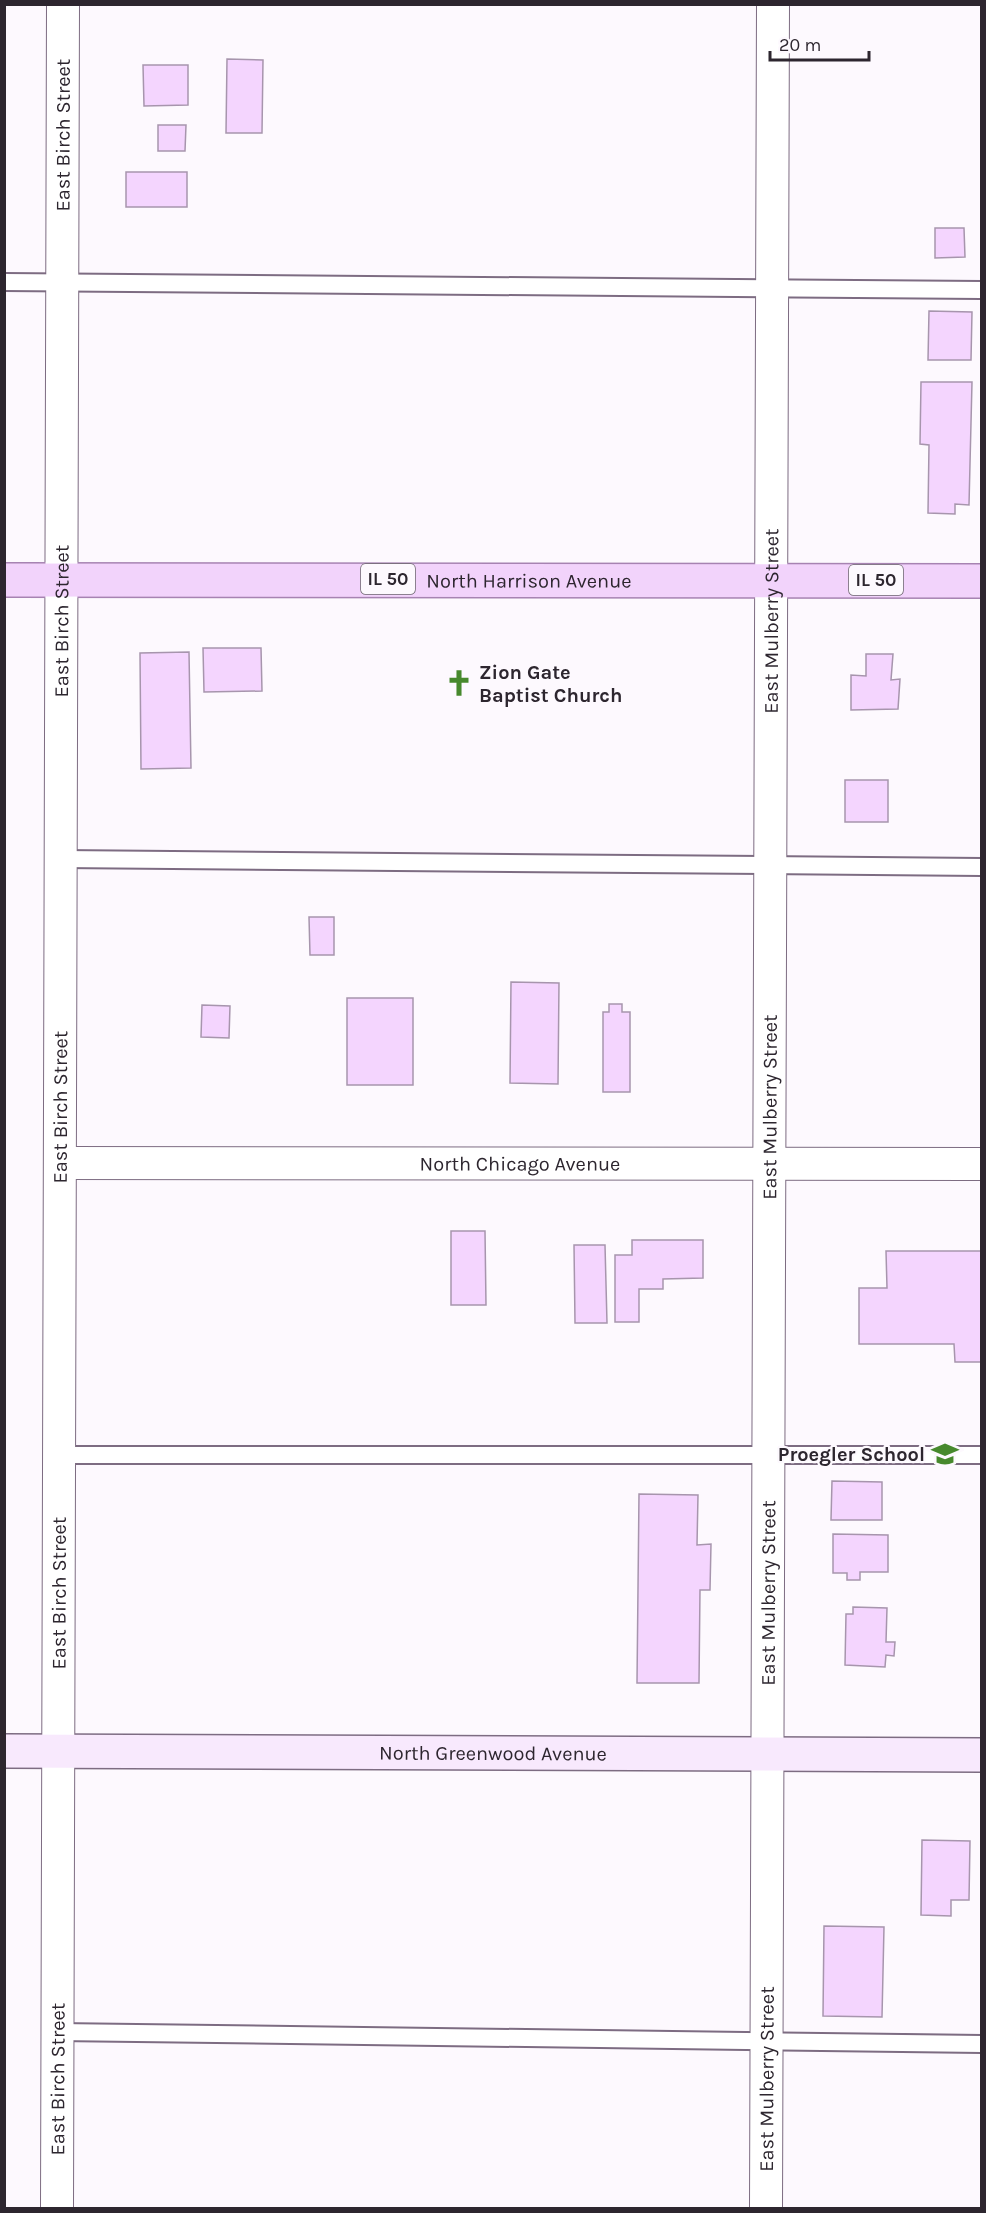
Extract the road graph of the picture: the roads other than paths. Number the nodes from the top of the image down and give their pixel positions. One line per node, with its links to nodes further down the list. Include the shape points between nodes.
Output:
1 (63, 4): 4 (street, East Birch Street)
2 (773, 4): 5 (street, East Mulberry Street)
3 (4, 282): 4 (lane)
4 (63, 283): 5 (lane); 8 (street, East Birch Street)
5 (772, 288): 6 (lane); 9 (street, East Mulberry Street)
6 (981, 290)
7 (4, 579): 8 (main road, North Harrison Avenue / IL 50)
8 (62, 579): 9 (main road, North Harrison Avenue / IL 50); 11 (street, East Birch Street)
9 (771, 579): 10 (main road, North Harrison Avenue / IL 50); 12 (street, East Mulberry Street)
10 (981, 581)
11 (61, 859): 12 (lane); 14 (street, East Birch Street)
12 (771, 865): 13 (lane); 15 (street, East Mulberry Street)
13 (981, 867)
14 (60, 1163): 15 (street, North Chicago Avenue); 17 (street, East Birch Street)
15 (770, 1164): 16 (street, North Chicago Avenue); 18 (street, East Mulberry Street)
16 (981, 1164)
17 (59, 1455): 18 (lane); 21 (street, East Birch Street)
18 (769, 1455): 19 (lane); 22 (street, East Mulberry Street)
19 (981, 1455)
20 (4, 1751): 21 (street, North Greenwood Avenue)
21 (58, 1751): 22 (street, North Greenwood Avenue); 24 (street, East Birch Street)
22 (767, 1754): 23 (street, North Greenwood Avenue); 25 (street, East Mulberry Street)
23 (981, 1755)
24 (57, 2032): 25 (lane); 27 (street, East Birch Street)
25 (767, 2041): 26 (lane); 28 (street, East Mulberry Street)
26 (981, 2044)
27 (57, 2208)
28 (766, 2208)

